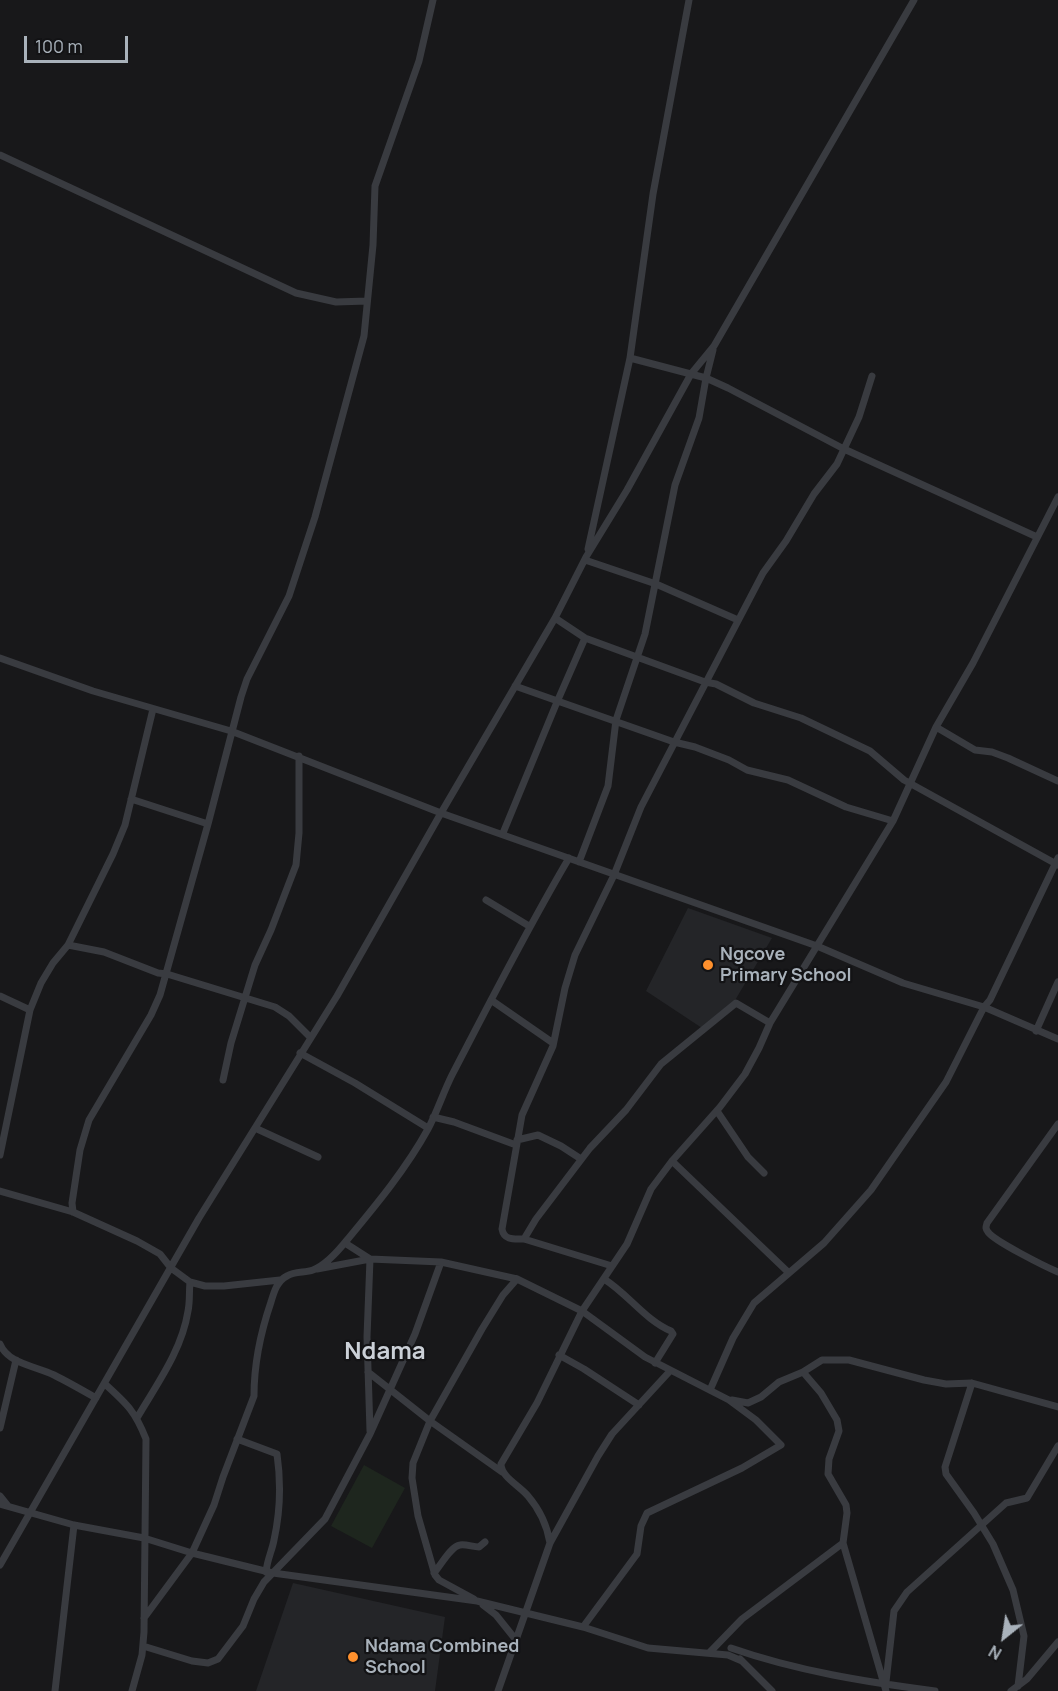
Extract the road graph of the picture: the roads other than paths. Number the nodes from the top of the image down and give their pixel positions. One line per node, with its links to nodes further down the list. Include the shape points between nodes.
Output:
1 (433, 0): 5 (street, via 419,62 375,186)
2 (689, 0): 7 (street, via 653,194)
3 (914, 0): 6 (street)
4 (0, 155): 5 (street, via 296,293 336,302)
5 (368, 301): 27 (street, via 364,336 315,518 289,596 248,679)
6 (714, 346): 8 (street); 10 (street)
7 (630, 357): 8 (street); 14 (street)
8 (690, 374): 10 (street); 14 (street)
9 (872, 376): 11 (street)
10 (706, 378): 11 (street); 15 (street, via 699,418 675,485)
11 (844, 449): 13 (street); 17 (street, via 763,573)
12 (1058, 497): 13 (street)
13 (1037, 537): 26 (street)
14 (586, 558): 15 (street); 16 (street)
15 (656, 584): 17 (street); 19 (street)
16 (555, 618): 18 (street); 22 (street)
17 (738, 620): 21 (street)
18 (585, 638): 19 (street); 23 (street)
19 (637, 657): 21 (street); 25 (street)
20 (0, 658): 24 (street)
21 (705, 682): 28 (street); 31 (street, via 801,718 870,751)
22 (515, 686): 23 (street); 33 (street)
23 (557, 702): 25 (street); 36 (street)
24 (153, 709): 27 (street); 32 (street)
25 (616, 720): 28 (street); 38 (street, via 608,786)
26 (936, 727): 30 (street, via 975,750 992,752); 31 (street)
27 (231, 731): 29 (street); 35 (street)
28 (674, 742): 34 (street); 40 (street, via 641,807)
29 (298, 756): 33 (street); 48 (street, via 296,865 255,965)
30 (1058, 781)
31 (911, 783): 34 (street); 39 (street)
32 (131, 799): 35 (street); 43 (street, via 113,854)
33 (441, 813): 36 (street); 54 (street)
34 (893, 821): 44 (street)
35 (208, 824): 45 (street)
36 (503, 833): 37 (street)
37 (569, 858): 38 (street); 42 (street)
38 (579, 862): 40 (street)
39 (1057, 862): 50 (street)
40 (614, 875): 44 (street); 56 (street, via 575,955)
41 (486, 900): 42 (street)
42 (529, 926): 49 (street)
43 (68, 945): 45 (street, via 104,952); 51 (street, via 41,983)
44 (817, 946): 50 (street, via 903,983); 52 (street)
45 (167, 974): 48 (street); 71 (street, via 151,1015 90,1120 78,1159)
46 (1058, 982): 53 (street)
47 (0, 996): 51 (street)
48 (246, 998): 54 (street, via 283,1012); 58 (street)
49 (490, 1000): 56 (street); 60 (street)
50 (984, 1006): 53 (street); 80 (street, via 946,1082 870,1190 835,1232)
51 (30, 1010): 65 (street)
52 (770, 1023): 59 (street, via 745,1074); 67 (street, via 733,1004 661,1064)
53 (1036, 1030): 55 (street)
54 (310, 1037): 57 (street)
55 (1058, 1039)
56 (553, 1043): 64 (street, via 522,1115)
57 (300, 1053): 62 (street); 63 (street)
58 (223, 1080)
59 (717, 1111): 68 (street); 69 (street, via 748,1158)
60 (433, 1118): 63 (street); 64 (street)
61 (1058, 1124): 79 (street, via 986,1228 993,1236)
62 (255, 1128): 66 (street); 77 (street)
63 (428, 1128): 73 (street, via 381,1199)
64 (517, 1142): 67 (street, via 538,1135); 72 (street, via 502,1229 509,1239)
65 (0, 1155)
66 (318, 1157)
67 (581, 1159): 72 (street)
68 (672, 1161): 76 (street, via 651,1189 627,1244); 80 (street)
69 (764, 1173)
70 (0, 1191): 71 (street)
71 (74, 1212): 77 (street, via 160,1254)
72 (524, 1239): 76 (street)
73 (345, 1243): 74 (street); 78 (street)
74 (370, 1259): 75 (street); 78 (street); 91 (street)
75 (441, 1262): 81 (street); 96 (street)
76 (612, 1266): 82 (street)
77 (171, 1268): 84 (street); 94 (street)
78 (314, 1270): 83 (street, via 289,1274)
79 (1058, 1272)
80 (789, 1273): 95 (street, via 754,1303)
81 (517, 1279): 85 (street); 102 (street, via 482,1329)
82 (604, 1279): 85 (street); 89 (street, via 673,1334)
83 (280, 1280): 84 (street, via 224,1286); 105 (street, via 262,1327 254,1395)
84 (190, 1282): 101 (street, via 188,1312 180,1340)
85 (582, 1311): 87 (street); 89 (street)
86 (0, 1344): 88 (street)
87 (559, 1356): 99 (street); 107 (street, via 501,1464)
88 (16, 1360): 97 (street, via 51,1373); 103 (street)
89 (655, 1363): 90 (street)
90 (670, 1371): 95 (street); 99 (street)
91 (368, 1372): 96 (street); 104 (street)
92 (803, 1372): 93 (street, via 822,1360 849,1360 924,1380); 98 (street, via 779,1382 761,1398 748,1403); 117 (street, via 837,1420 839,1431 828,1468 846,1505)
93 (972, 1383): 100 (street); 112 (street, via 945,1467 950,1481)
94 (105, 1384): 97 (street); 101 (street, via 128,1404)
95 (710, 1389): 98 (street)
96 (390, 1390): 102 (street); 104 (street)
97 (96, 1398): 111 (street)
98 (729, 1400): 125 (street, via 781,1445 647,1513 637,1554)
99 (639, 1406): 116 (street, via 612,1434)
100 (1058, 1407)
101 (137, 1418): 114 (street, via 146,1439)
102 (430, 1421): 107 (street); 121 (street, via 411,1471 418,1516)
103 (0, 1428)
104 (370, 1434): 120 (street, via 325,1519)
105 (237, 1439): 118 (street); 120 (street, via 277,1455 279,1508 269,1554)
106 (1058, 1446): 112 (street, via 1027,1498 1006,1503)
107 (502, 1472): 116 (street, via 529,1497 544,1519)
108 (0, 1496): 110 (street)
109 (0, 1504): 110 (street)
110 (8, 1506): 111 (street)
111 (31, 1513): 113 (street); 119 (street)
112 (981, 1524): 133 (street, via 1013,1590 1023,1628); 134 (street, via 898,1602)
113 (74, 1525): 114 (street); 135 (street)
114 (144, 1538): 118 (street); 124 (street)
115 (485, 1542): 121 (street, via 479,1547 460,1545 451,1549)
116 (550, 1543): 123 (street)
117 (843, 1543): 126 (street); 134 (street)
118 (192, 1553): 120 (street); 124 (street)
119 (0, 1564)
120 (270, 1572): 122 (street); 129 (street, via 243,1626 218,1659 208,1663 192,1661)
121 (434, 1573): 122 (street, via 439,1580)
122 (477, 1601): 123 (street); 127 (street, via 496,1615)
123 (526, 1612): 125 (street); 127 (street)
124 (144, 1618): 129 (street)
125 (583, 1627): 131 (street, via 648,1648)
126 (722, 1638): 130 (street); 131 (street)
127 (516, 1640): 137 (street)
128 (1058, 1643): 133 (street)
129 (143, 1646): 136 (street)
130 (731, 1648): 132 (street); 134 (street, via 792,1667)
131 (709, 1653): 132 (street)
132 (742, 1661): 138 (street)
133 (1018, 1686): 140 (street)
134 (886, 1688): 139 (street)
135 (55, 1691)
136 (132, 1691)
137 (498, 1691)
138 (772, 1691)
139 (935, 1691)
140 (1011, 1691)

